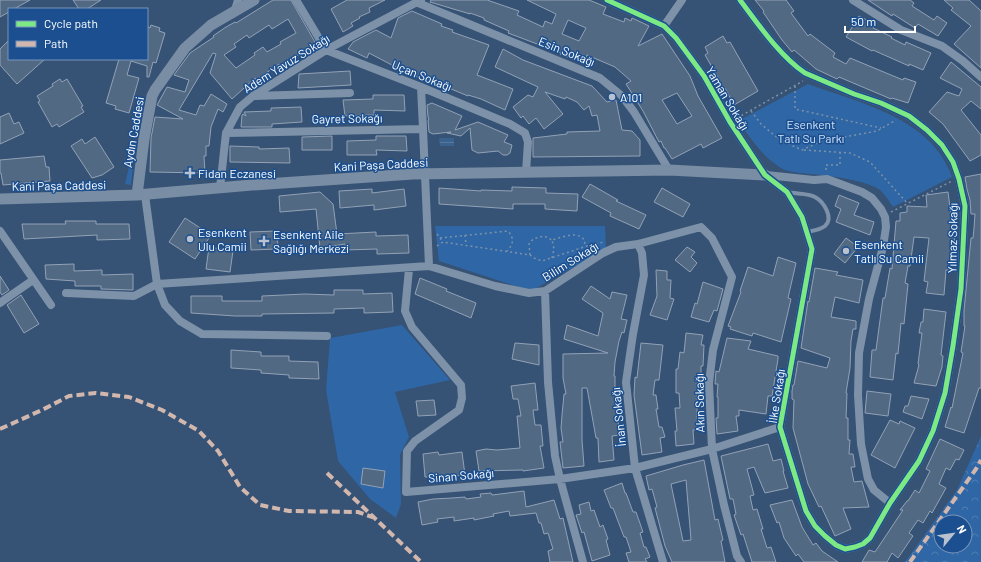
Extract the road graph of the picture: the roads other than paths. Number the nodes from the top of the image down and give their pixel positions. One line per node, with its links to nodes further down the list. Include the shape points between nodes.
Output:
1 (254, 0): 8 (street, Aydın Caddesi)
2 (296, 0): 10 (street)
3 (608, 0): 9 (street, Yaman Sokağı)
4 (682, 0): 9 (street)
5 (740, 0): 42 (street, Yılmaz Sokağı, via 787,59 802,71 854,94 881,102 927,130 942,145 953,162 959,179 965,206 961,289 945,393 933,431 919,460)
6 (853, 0): 11 (street, via 901,30 942,46)
7 (419, 1): 10 (street, Adem Yavuz Sokağı); 17 (street, Esin Sokağı, via 600,78 630,106)
8 (236, 5): 23 (street, Aydın Caddesi, via 185,48 152,96 143,145)
9 (664, 26): 20 (street, Yaman Sokağı, via 704,76)
10 (326, 50): 12 (street, Uçan Sokağı); 14 (street, Adem Yavuz Sokağı)
11 (981, 77)
12 (422, 87): 15 (street); 18 (street, Uçan Sokağı, via 510,124 525,133 528,142)
13 (350, 93): 14 (street)
14 (253, 96): 16 (street, Adem Yavuz Sokağı, via 240,107)
15 (423, 129): 16 (street, Gayret Sokağı); 19 (street)
16 (226, 133): 21 (street, Adem Yavuz Sokağı)
17 (669, 170): 18 (street, Kani Paşa Caddesi); 20 (street, Kani Paşa Caddesi)
18 (526, 172): 19 (street, Kani Paşa Caddesi)
19 (425, 174): 21 (street, Kani Paşa Caddesi); 29 (street)
20 (765, 175): 22 (street, İlke Sokağı); 42 (street, via 827,179 872,198 884,215 886,227 883,247 869,299 859,353 858,395 860,444 868,479 874,490)
21 (220, 188): 23 (street, Kani Paşa Caddesi)
22 (787, 192): 27 (street, İlke Sokağı, via 802,217); 27 (lane, via 814,196 826,208 826,226)
23 (141, 195): 24 (street, Kani Paşa Caddesi); 32 (street)
24 (0, 199)
25 (701, 227): 28 (street, Bilim Sokağı); 39 (street, Akın Sokağı, via 712,238 732,277 713,350 709,383)
26 (0, 231): 31 (street)
27 (807, 232): 38 (street, İlke Sokağı, via 812,249)
28 (638, 244): 33 (street, Bilim Sokağı, via 616,248 603,254); 40 (street, İnan Sokağı, via 642,253 644,275 626,382)
29 (429, 266): 30 (street); 33 (street, Bilim Sokağı, via 495,286 529,293)
30 (409, 269): 32 (street); 41 (street, Sinan Sokağı, via 405,311 412,327 461,385 462,398 459,410 415,441 407,452 406,492)
31 (33, 280): 35 (street); 36 (street)
32 (157, 284): 34 (street, via 134,296); 37 (street, via 165,305 180,321 202,334)
33 (545, 291): 41 (street, via 548,382 555,456)
34 (66, 293)
35 (0, 303)
36 (51, 305)
37 (327, 336)
38 (780, 427): 39 (street, Sinan Sokağı); 42 (street, İlke Sokağı, via 806,511 815,526 836,545 845,549 863,544 870,538)
39 (712, 449): 40 (street, Sinan Sokağı); 45 (street, Akın Sokağı, via 737,556)
40 (635, 468): 41 (street, Sinan Sokağı); 44 (street, İnan Sokağı)
41 (560, 479): 43 (street)
42 (890, 503)
43 (582, 562)
44 (663, 562)
45 (741, 562)

